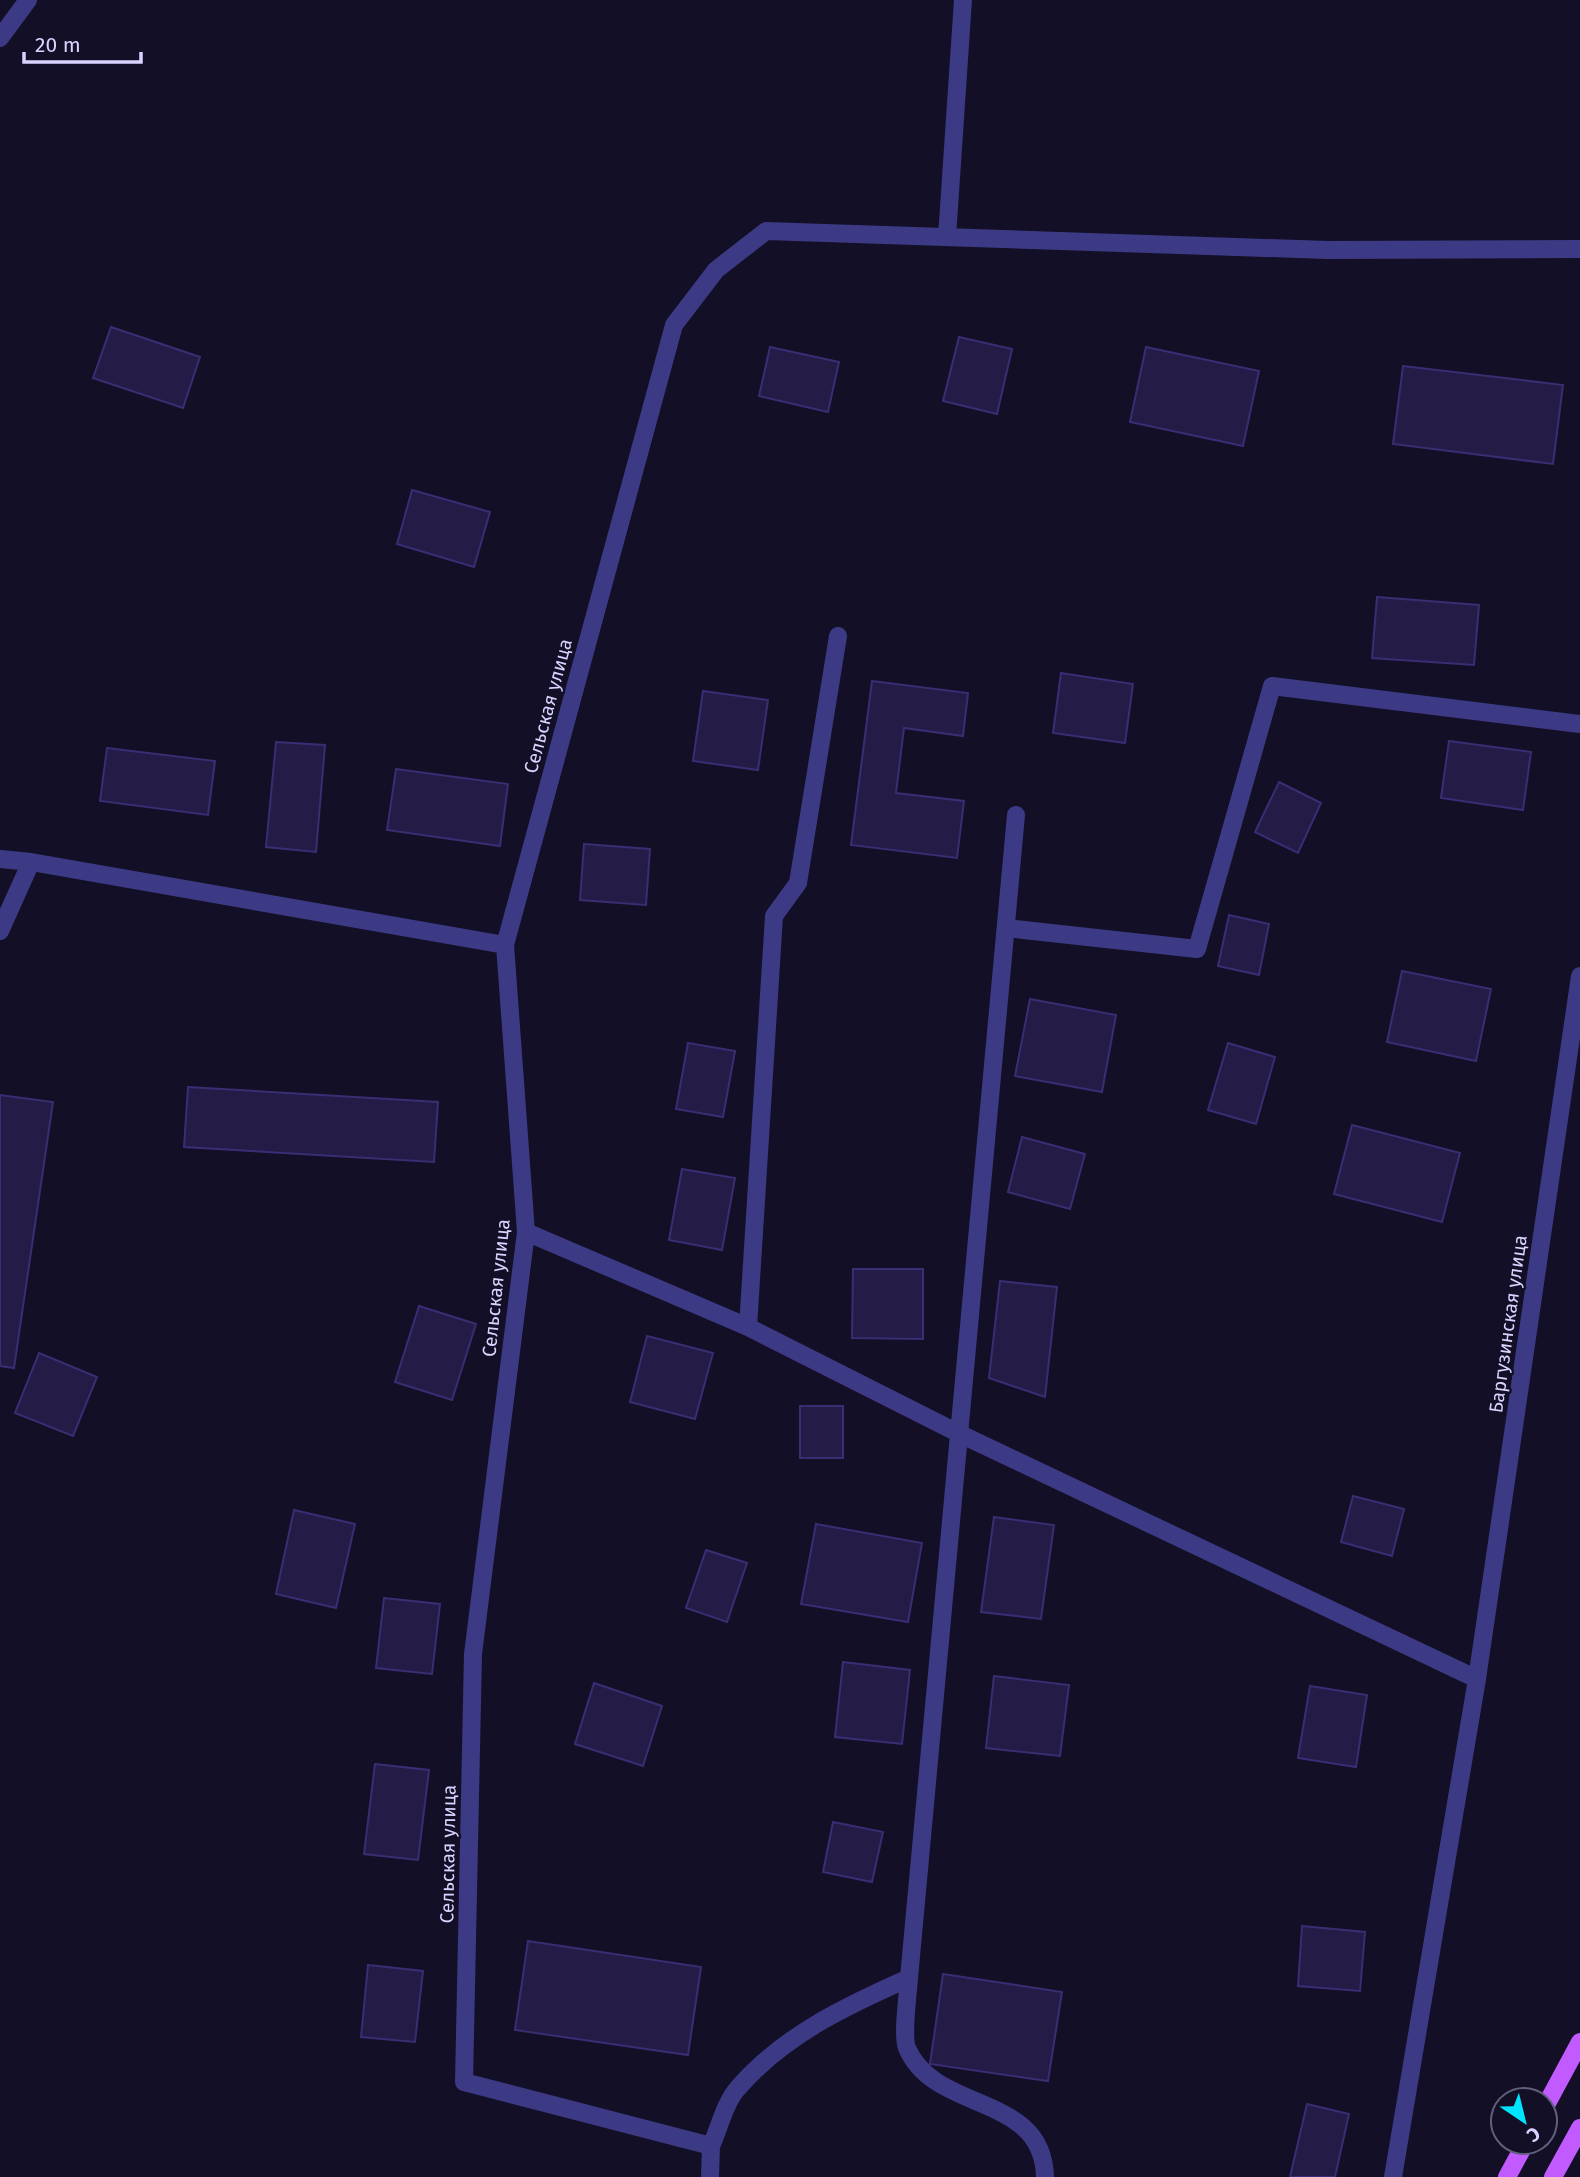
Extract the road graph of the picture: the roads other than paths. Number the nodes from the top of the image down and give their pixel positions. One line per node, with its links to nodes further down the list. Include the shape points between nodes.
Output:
1 (27, 0): 3 (street)
2 (963, 0): 4 (street)
3 (0, 38)
4 (947, 237): 5 (street, via 1327,250); 13 (street, Сельская улица, via 766,231 716,270 674,325)
5 (1580, 249)
6 (838, 636): 16 (street, via 798,883 774,916)
7 (1580, 723): 11 (street, via 1272,686 1197,949)
8 (1016, 816): 11 (street)
9 (0, 859): 10 (street)
10 (31, 862): 12 (street); 13 (street)
11 (1006, 928): 17 (street)
12 (0, 931)
13 (505, 945): 15 (street, Сельская улица)
14 (1580, 976): 18 (street, Баргузинская улица)
15 (526, 1232): 16 (street); 23 (street, Сельская улица, via 473,1654 464,2082)
16 (748, 1327): 17 (street)
17 (958, 1433): 18 (street); 19 (street)
18 (1476, 1679): 27 (street, Баргузинская улица)
19 (909, 1978): 23 (street, via 841,2008 795,2036 736,2089); 26 (street, via 906,2046 920,2070 955,2092 995,2108 1033,2134 1045,2157)
20 (1580, 2042): 21 (main road)
21 (1556, 2086)
22 (1580, 2128): 29 (main road)
23 (711, 2146): 25 (street)
24 (1518, 2156): 28 (main road)
25 (710, 2177)
26 (1045, 2177)
27 (1393, 2177)
28 (1507, 2177)
29 (1553, 2177)

